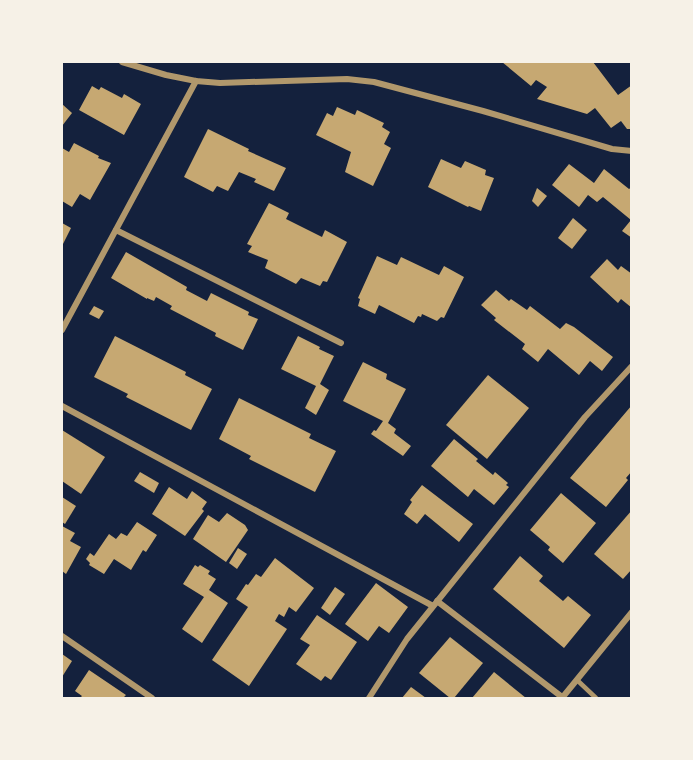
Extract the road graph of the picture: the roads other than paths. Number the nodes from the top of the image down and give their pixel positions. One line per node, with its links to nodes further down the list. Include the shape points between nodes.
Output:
1 (122, 62): 2 (street)
2 (196, 81): 3 (street, via 374,82 612,149); 4 (street)
3 (632, 151)
4 (116, 230): 5 (street); 6 (street)
5 (62, 330)
6 (341, 343)
7 (632, 366): 9 (street, via 585,417)
8 (62, 406): 9 (street)
9 (435, 604): 13 (street); 15 (street, via 407,639)
10 (632, 612): 12 (street)
11 (62, 636): 14 (street)
12 (577, 680): 13 (street); 16 (lane)
13 (562, 698)
14 (152, 699)
15 (369, 699)
16 (596, 699)

